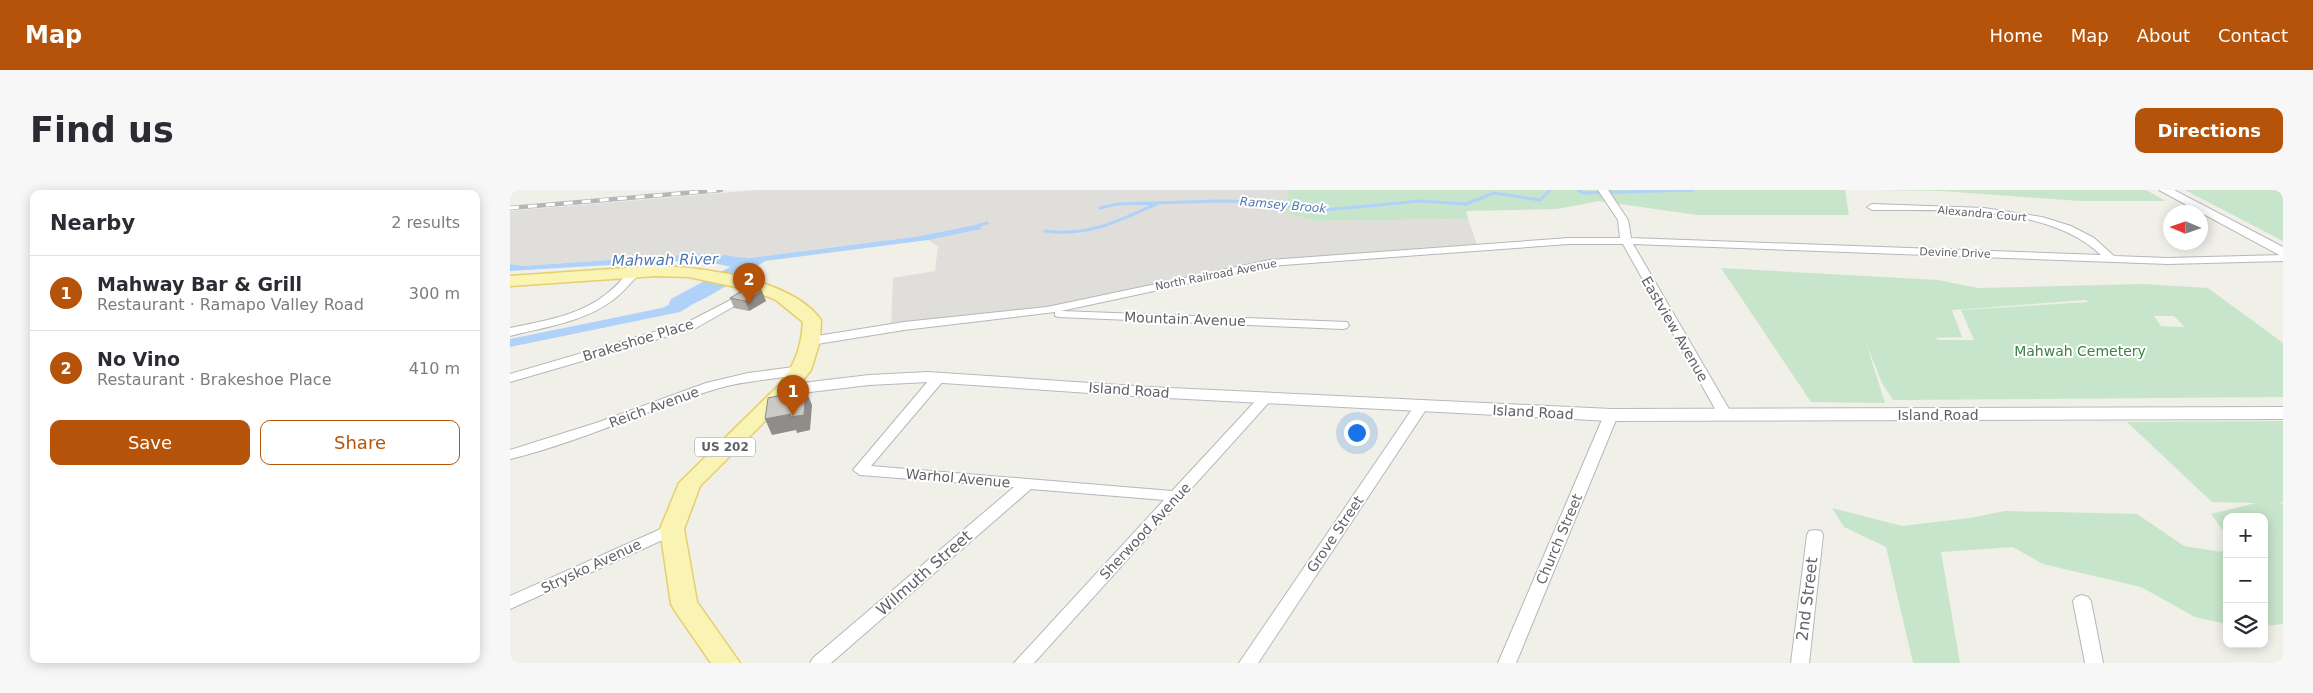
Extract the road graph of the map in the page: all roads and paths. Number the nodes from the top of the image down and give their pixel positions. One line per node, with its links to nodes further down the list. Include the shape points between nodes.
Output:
1 (2165, 190): 5 (street)
2 (1605, 192): 4 (street, via 1623,220)
3 (1872, 207): 6 (street, Alexandra Court, via 2028,217 2078,233)
4 (1626, 240): 6 (street, Devine Drive); 11 (street, North Railroad Avenue, via 1569,241 1270,263); 23 (street, Eastview Avenue)
5 (2283, 253)
6 (2110, 258): 7 (street, Devine Drive, via 2168,261)
7 (2283, 258)
8 (634, 273): 9 (main road, US 202); 10 (main road, US 202, via 689,272); 13 (street, via 595,306)
9 (510, 281)
10 (759, 288): 14 (main road, US 202, via 782,296 812,320); 17 (street, Brakeshoe Place, via 692,325)
11 (1028, 312): 12 (street, Mountain Avenue); 14 (street, North Railroad Avenue, via 904,326)
12 (1343, 326)
13 (510, 332)
14 (811, 341): 15 (main road, US 202)
15 (801, 370): 18 (main road, US 202); 24 (street, Reich Avenue, via 711,386)
16 (939, 377): 18 (main road, Island Road, via 869,380); 19 (main road, Island Road); 25 (street, Warhol Avenue, via 860,470)
17 (510, 378)
18 (786, 390): 27 (main road, US 202, via 690,483)
19 (1266, 398): 20 (main road, Island Road); 26 (street, Sherwood Avenue)
20 (1422, 406): 22 (main road, Island Road); 34 (street, Grove Street)
21 (2283, 412): 23 (main road, Island Road)
22 (1612, 415): 23 (main road, Island Road); 35 (street, Church Street)
23 (1726, 416)
24 (510, 456)
25 (1028, 483): 26 (street, Warhol Avenue); 32 (street, Wilmuth Street)
26 (1177, 496): 33 (street, Sherwood Avenue)
27 (672, 529): 30 (street, Strysko Avenue); 31 (main road, US 202, via 684,604)
28 (1814, 535): 36 (street, 2nd Street)
29 (2082, 601): 37 (street)
30 (510, 603)
31 (726, 663)
32 (819, 663)
33 (1023, 663)
34 (1248, 663)
35 (1507, 663)
36 (1800, 663)
37 (2094, 663)

